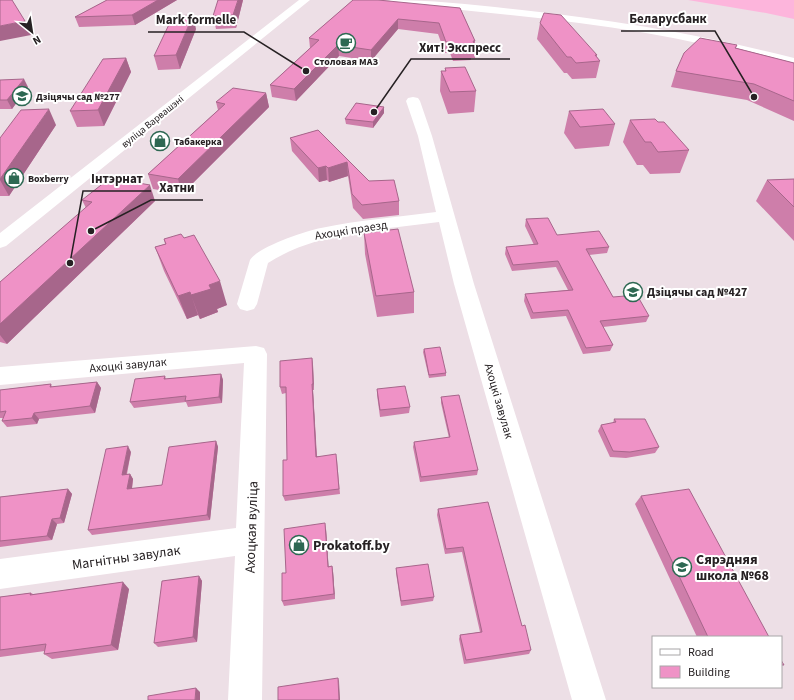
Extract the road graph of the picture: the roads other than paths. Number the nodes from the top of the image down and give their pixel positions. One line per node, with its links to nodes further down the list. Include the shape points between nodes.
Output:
1 (305, 0): 6 (street, вуліца Варвашэні)
2 (394, 0): 3 (street, via 654,30)
3 (794, 62)
4 (413, 101): 5 (street, Ахоцкі завулак)
5 (446, 216): 7 (street, Ахоцкі праезд, via 321,233 275,250 259,260); 13 (street, Ахоцкі завулак, via 464,284)
6 (0, 242)
7 (247, 304)
8 (256, 354): 9 (street, Ахоцкі завулак); 10 (street, Ахоцкая вуліца)
9 (0, 376)
10 (251, 540): 11 (street, Магнітны завулак); 12 (street, Ахоцкая вуліца)
11 (0, 574)
12 (244, 700)
13 (589, 700)

